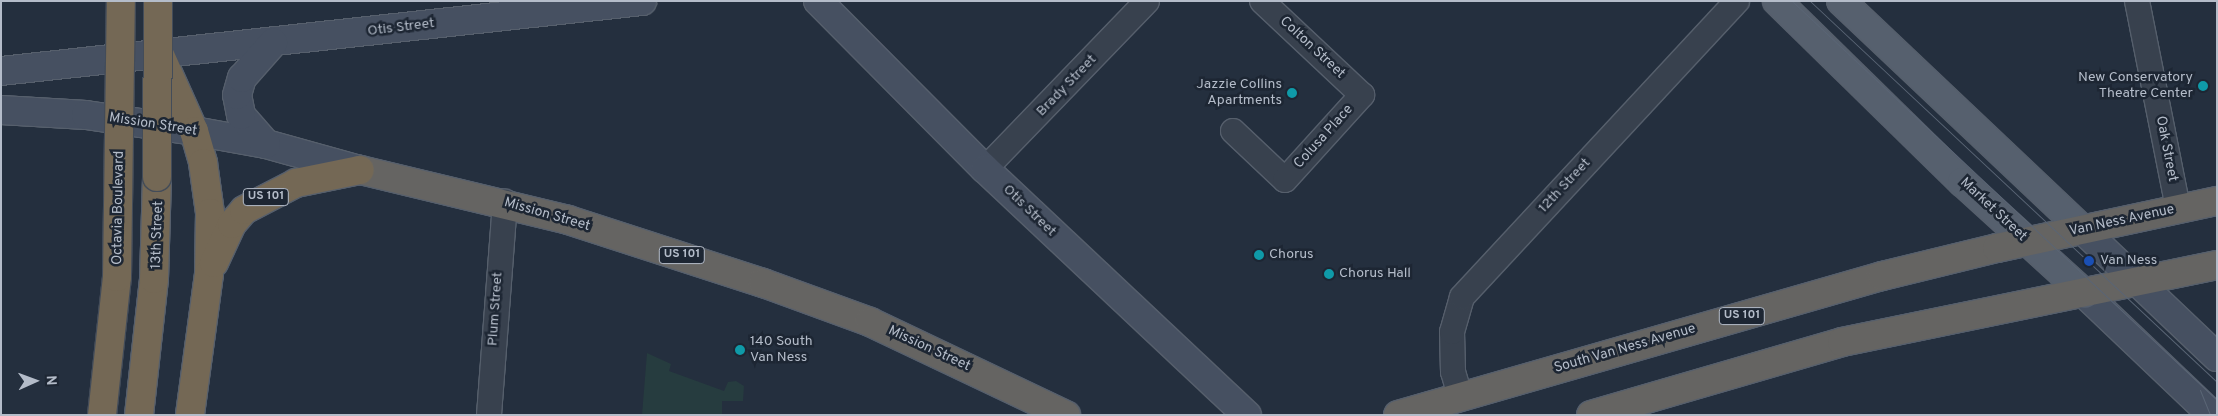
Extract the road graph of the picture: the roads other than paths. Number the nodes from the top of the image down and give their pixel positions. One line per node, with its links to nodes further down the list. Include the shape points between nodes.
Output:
1 (116, 1): 14 (main road)
2 (121, 1): 37 (highway, Octavia Boulevard, bridge, via 117,277)
3 (157, 1): 13 (main road, 13th Street); 38 (highway, bridge, via 154,280)
4 (642, 1): 12 (main road, Otis Street)
5 (818, 1): 23 (main road, Otis Street)
6 (1147, 1): 23 (street, Brady Street)
7 (1262, 1): 16 (street, Colton Street)
8 (1737, 1): 35 (street, 12th Street, via 1462,297 1452,332 1453,372)
9 (1777, 1): 29 (main road, Market Street)
10 (1841, 1): 28 (main road)
11 (2137, 1): 27 (street, Oak Street)
12 (273, 43): 13 (main road, Otis Street); 22 (main road, via 242,78 237,95 241,115)
13 (160, 55): 14 (main road); 19 (main road, 13th Street); 20 (highway)
14 (117, 59): 15 (main road); 18 (main road)
15 (1, 71)
16 (1362, 95): 21 (street, Colusa Place, via 1285,180)
17 (1, 110): 18 (main road, Mission Street)
18 (118, 119): 19 (main road, Mission Street); 37 (main road, via 115,283)
19 (160, 126): 20 (main road, Mission Street); 38 (main road, 13th Street, via 156,285)
20 (194, 131): 22 (main road, Mission Street); 31 (highway, via 203,163 210,213)
21 (1233, 131)
22 (266, 144): 24 (main road, Mission Street)
23 (985, 169): 41 (main road, Otis Street)
24 (360, 170): 26 (highway, Mission Street / US 101); 31 (highway, US 101, via 296,183 244,210 232,224)
25 (2217, 201): 27 (highway, Van Ness Avenue / US 101)
26 (504, 202): 39 (street, Plum Street); 40 (highway, Mission Street / US 101, via 694,259 870,322)
27 (2178, 209): 28 (highway, Van Ness Avenue / US 101)
28 (2082, 229): 29 (highway, Van Ness Avenue / US 101); 32 (main road)
29 (2026, 241): 33 (main road, Market Street); 35 (highway, South Van Ness Avenue / US 101, via 1882,276)
30 (2217, 265): 32 (highway)
31 (209, 274): 36 (highway, US 101)
32 (2138, 282): 33 (highway); 34 (main road)
33 (2085, 294): 43 (highway, via 1842,342); 44 (main road, Market Street)
34 (2217, 357)
35 (1460, 396): 42 (highway, South Van Ness Avenue / US 101)
36 (191, 409)
37 (101, 415)
38 (141, 415)
39 (489, 415)
40 (1066, 415)
41 (1247, 415)
42 (1398, 415)
43 (1591, 415)
44 (2212, 415)

